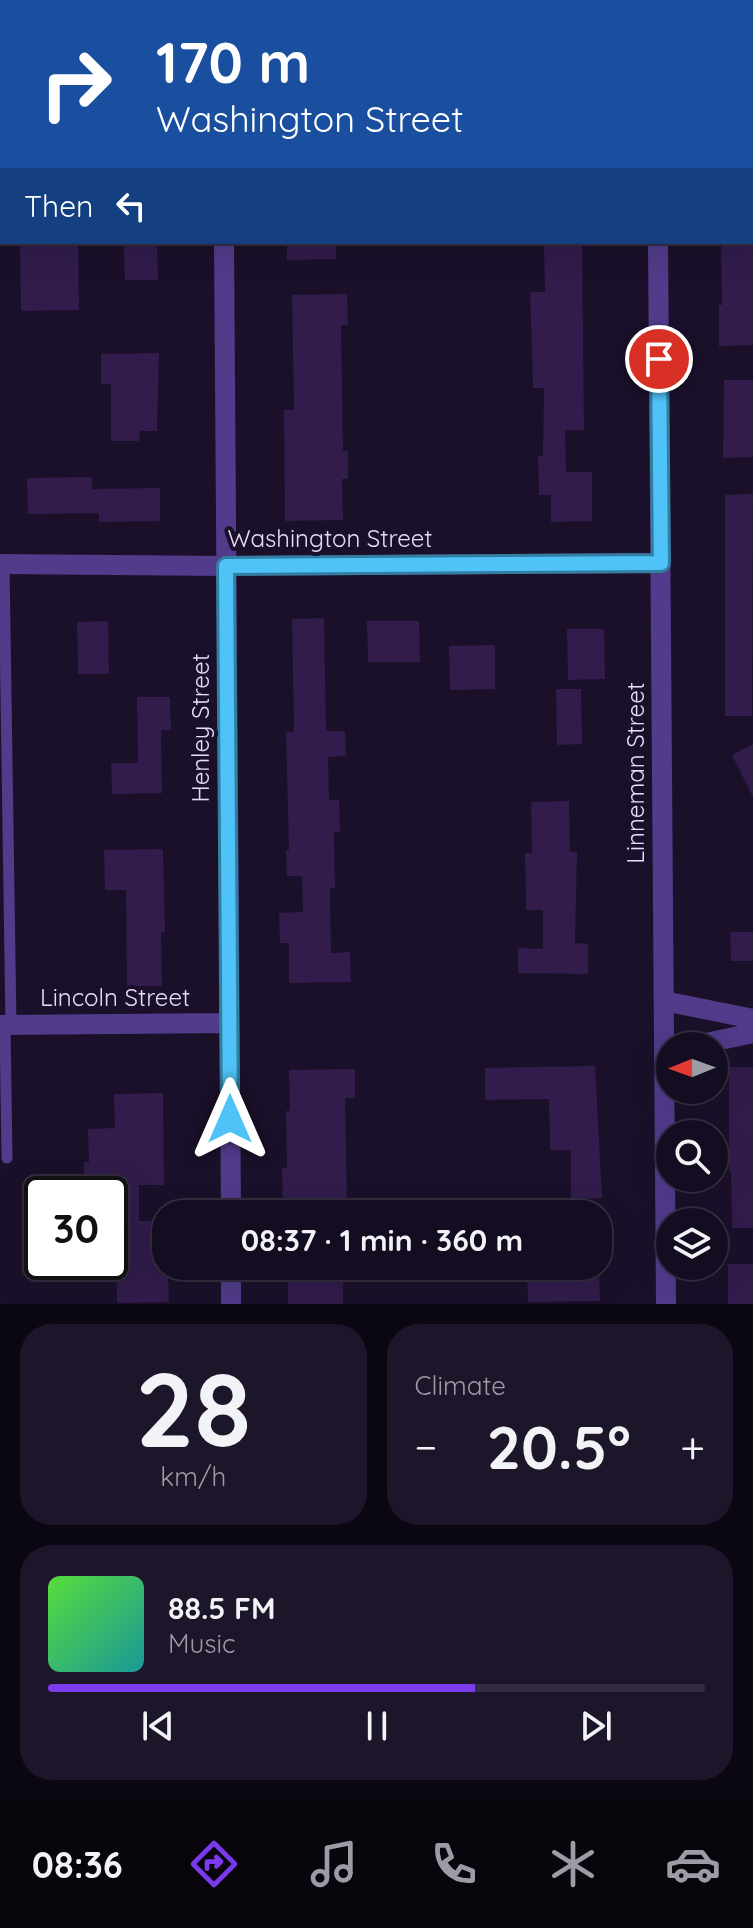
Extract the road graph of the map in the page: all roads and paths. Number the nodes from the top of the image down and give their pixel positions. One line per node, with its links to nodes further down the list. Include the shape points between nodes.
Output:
1 (224, 244): 5 (street, Henley Street)
2 (658, 244): 3 (street, Linneman Street)
3 (661, 563): 5 (street, Washington Street); 6 (street, Linneman Street)
4 (2, 564): 5 (street, Washington Street); 9 (lane)
5 (226, 566): 8 (street, Henley Street)
6 (664, 1001): 7 (street); 10 (street, Linneman Street)
7 (753, 1019)
8 (229, 1023): 9 (street, Lincoln Street); 15 (street, Henley Street)
9 (5, 1025): 14 (lane)
10 (666, 1032)
11 (753, 1033): 12 (street)
12 (728, 1038)
13 (667, 1104): 18 (street, Linneman Street)
14 (7, 1158)
15 (231, 1200)
16 (231, 1280): 17 (street)
17 (231, 1304)
18 (666, 1304)

